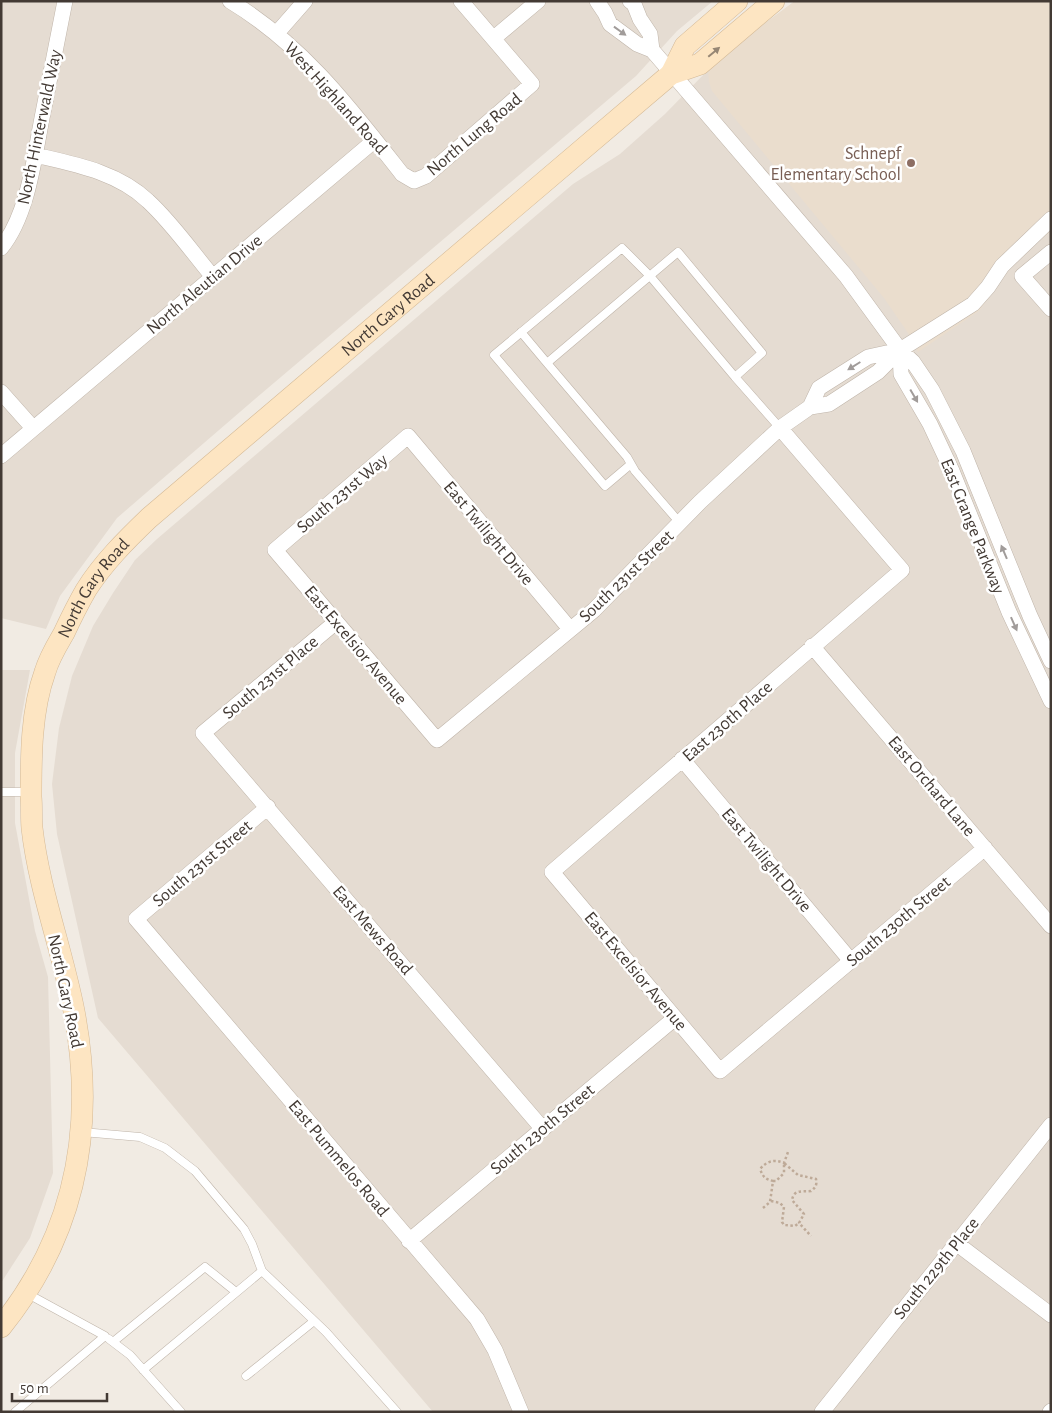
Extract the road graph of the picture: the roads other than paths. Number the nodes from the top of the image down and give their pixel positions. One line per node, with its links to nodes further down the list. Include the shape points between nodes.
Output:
1 (65, 1): 15 (street, North Hinterwald Way)
2 (230, 1): 10 (street, West Highland Road)
3 (305, 1): 10 (street)
4 (462, 1): 11 (street)
5 (538, 1): 11 (street)
6 (630, 1): 12 (street, via 650,34)
7 (737, 1): 13 (main road, North Gary Road, via 685,46)
8 (774, 1): 13 (main road, North Gary Road, one-way to 8, via 700,64)
9 (606, 5): 12 (street, one-way to 12, via 610,24 637,44)
10 (277, 33): 14 (street, West Highland Road, via 307,60)
11 (494, 38): 16 (street, North Lung Road, via 532,84 426,176)
12 (652, 50): 13 (street, East Grange Parkway)
13 (671, 74): 24 (street, East Grange Parkway, via 846,276); 44 (main road, North Gary Road, via 156,511 118,548 87,589 45,672 36,712)
14 (375, 140): 16 (street, West Highland Road, via 402,174); 21 (street, North Aleutian Drive)
15 (35, 155): 18 (street, North Hinterwald Way, via 23,205 10,237); 21 (street, via 103,173 147,200)
16 (414, 181)
17 (1051, 219): 24 (street, South 231st Street, via 1002,266 973,304)
18 (1, 248)
19 (1051, 252): 22 (street, via 1022,276)
20 (650, 276): 23 (lane, via 622,248); 25 (lane); 26 (lane); 26 (lane, via 678,252 762,353)
21 (213, 277): 28 (street, North Aleutian Drive)
22 (1051, 310)
23 (521, 332): 25 (lane); 32 (lane, via 494,355 605,486)
24 (900, 350): 29 (street, South 231st Street, via 878,372 829,404 810,407); 38 (street, East Grange Parkway, one-way to 24, via 947,418 913,362); 39 (street, East Grange Parkway, one-way to 39, via 901,374 952,471 1009,612)
25 (547, 363): 32 (lane)
26 (735, 377): 29 (lane)
27 (1, 392): 28 (street)
28 (33, 428): 31 (street, North Aleutian Drive)
29 (780, 428): 33 (street, South 231st Street); 37 (street, East 230th Place, via 902,570)
30 (408, 436): 34 (street, South 231st Way); 36 (street, East Twilight Drive)
31 (1, 456)
32 (631, 464): 33 (lane)
33 (680, 522): 36 (street, South 231st Street, via 594,610)
34 (275, 550): 35 (street, East Excelsior Avenue)
35 (336, 622): 40 (street, South 231st Place); 41 (street, East Excelsior Avenue)
36 (570, 629): 41 (street, South 231st Street)
37 (812, 646): 42 (street, East 230th Place); 46 (street, East Orchard Lane)
38 (1051, 661)
39 (1051, 701)
40 (204, 732): 45 (street, East Mews Road)
41 (437, 740)
42 (682, 759): 47 (street, East 230th Place); 50 (street, East Twilight Drive)
43 (1, 792): 44 (lane)
44 (31, 792): 55 (main road, North Gary Road, via 32,827 42,883 75,1019 80,1053)
45 (268, 807): 48 (street, South 231st Street); 54 (street, East Mews Road)
46 (985, 848): 49 (street, East Orchard Lane); 50 (street, South 230th Street)
47 (552, 872): 51 (street, East Excelsior Avenue)
48 (136, 919): 56 (street, East Pummelos Road)
49 (1051, 926)
50 (851, 960): 52 (street, South 230th Street)
51 (675, 1018): 52 (street, East Excelsior Avenue); 54 (street, South 230th Street)
52 (720, 1071)
53 (1051, 1124): 57 (street, South 229th Place)
54 (542, 1128): 56 (street, South 230th Street)
55 (80, 1132): 58 (lane, via 140,1137 165,1148 195,1172 244,1230); 60 (main road, North Gary Road, via 77,1161 62,1221 52,1247)
56 (409, 1241): 71 (street, East Pummelos Road, via 477,1319 495,1350)
57 (956, 1243): 61 (street); 72 (street, South 229th Place)
58 (262, 1271): 59 (lane); 62 (lane)
59 (236, 1292): 65 (lane, via 205,1267); 66 (lane)
60 (26, 1293): 63 (main road, North Gary Road); 64 (lane)
61 (1051, 1315)
62 (314, 1321): 67 (lane); 70 (lane)
63 (1, 1327)
64 (105, 1336): 65 (lane); 68 (lane)
65 (113, 1342): 66 (lane)
66 (143, 1370): 69 (lane)
67 (246, 1376)
68 (15, 1412)
69 (181, 1412)
70 (397, 1412)
71 (520, 1412)
72 (822, 1412)

